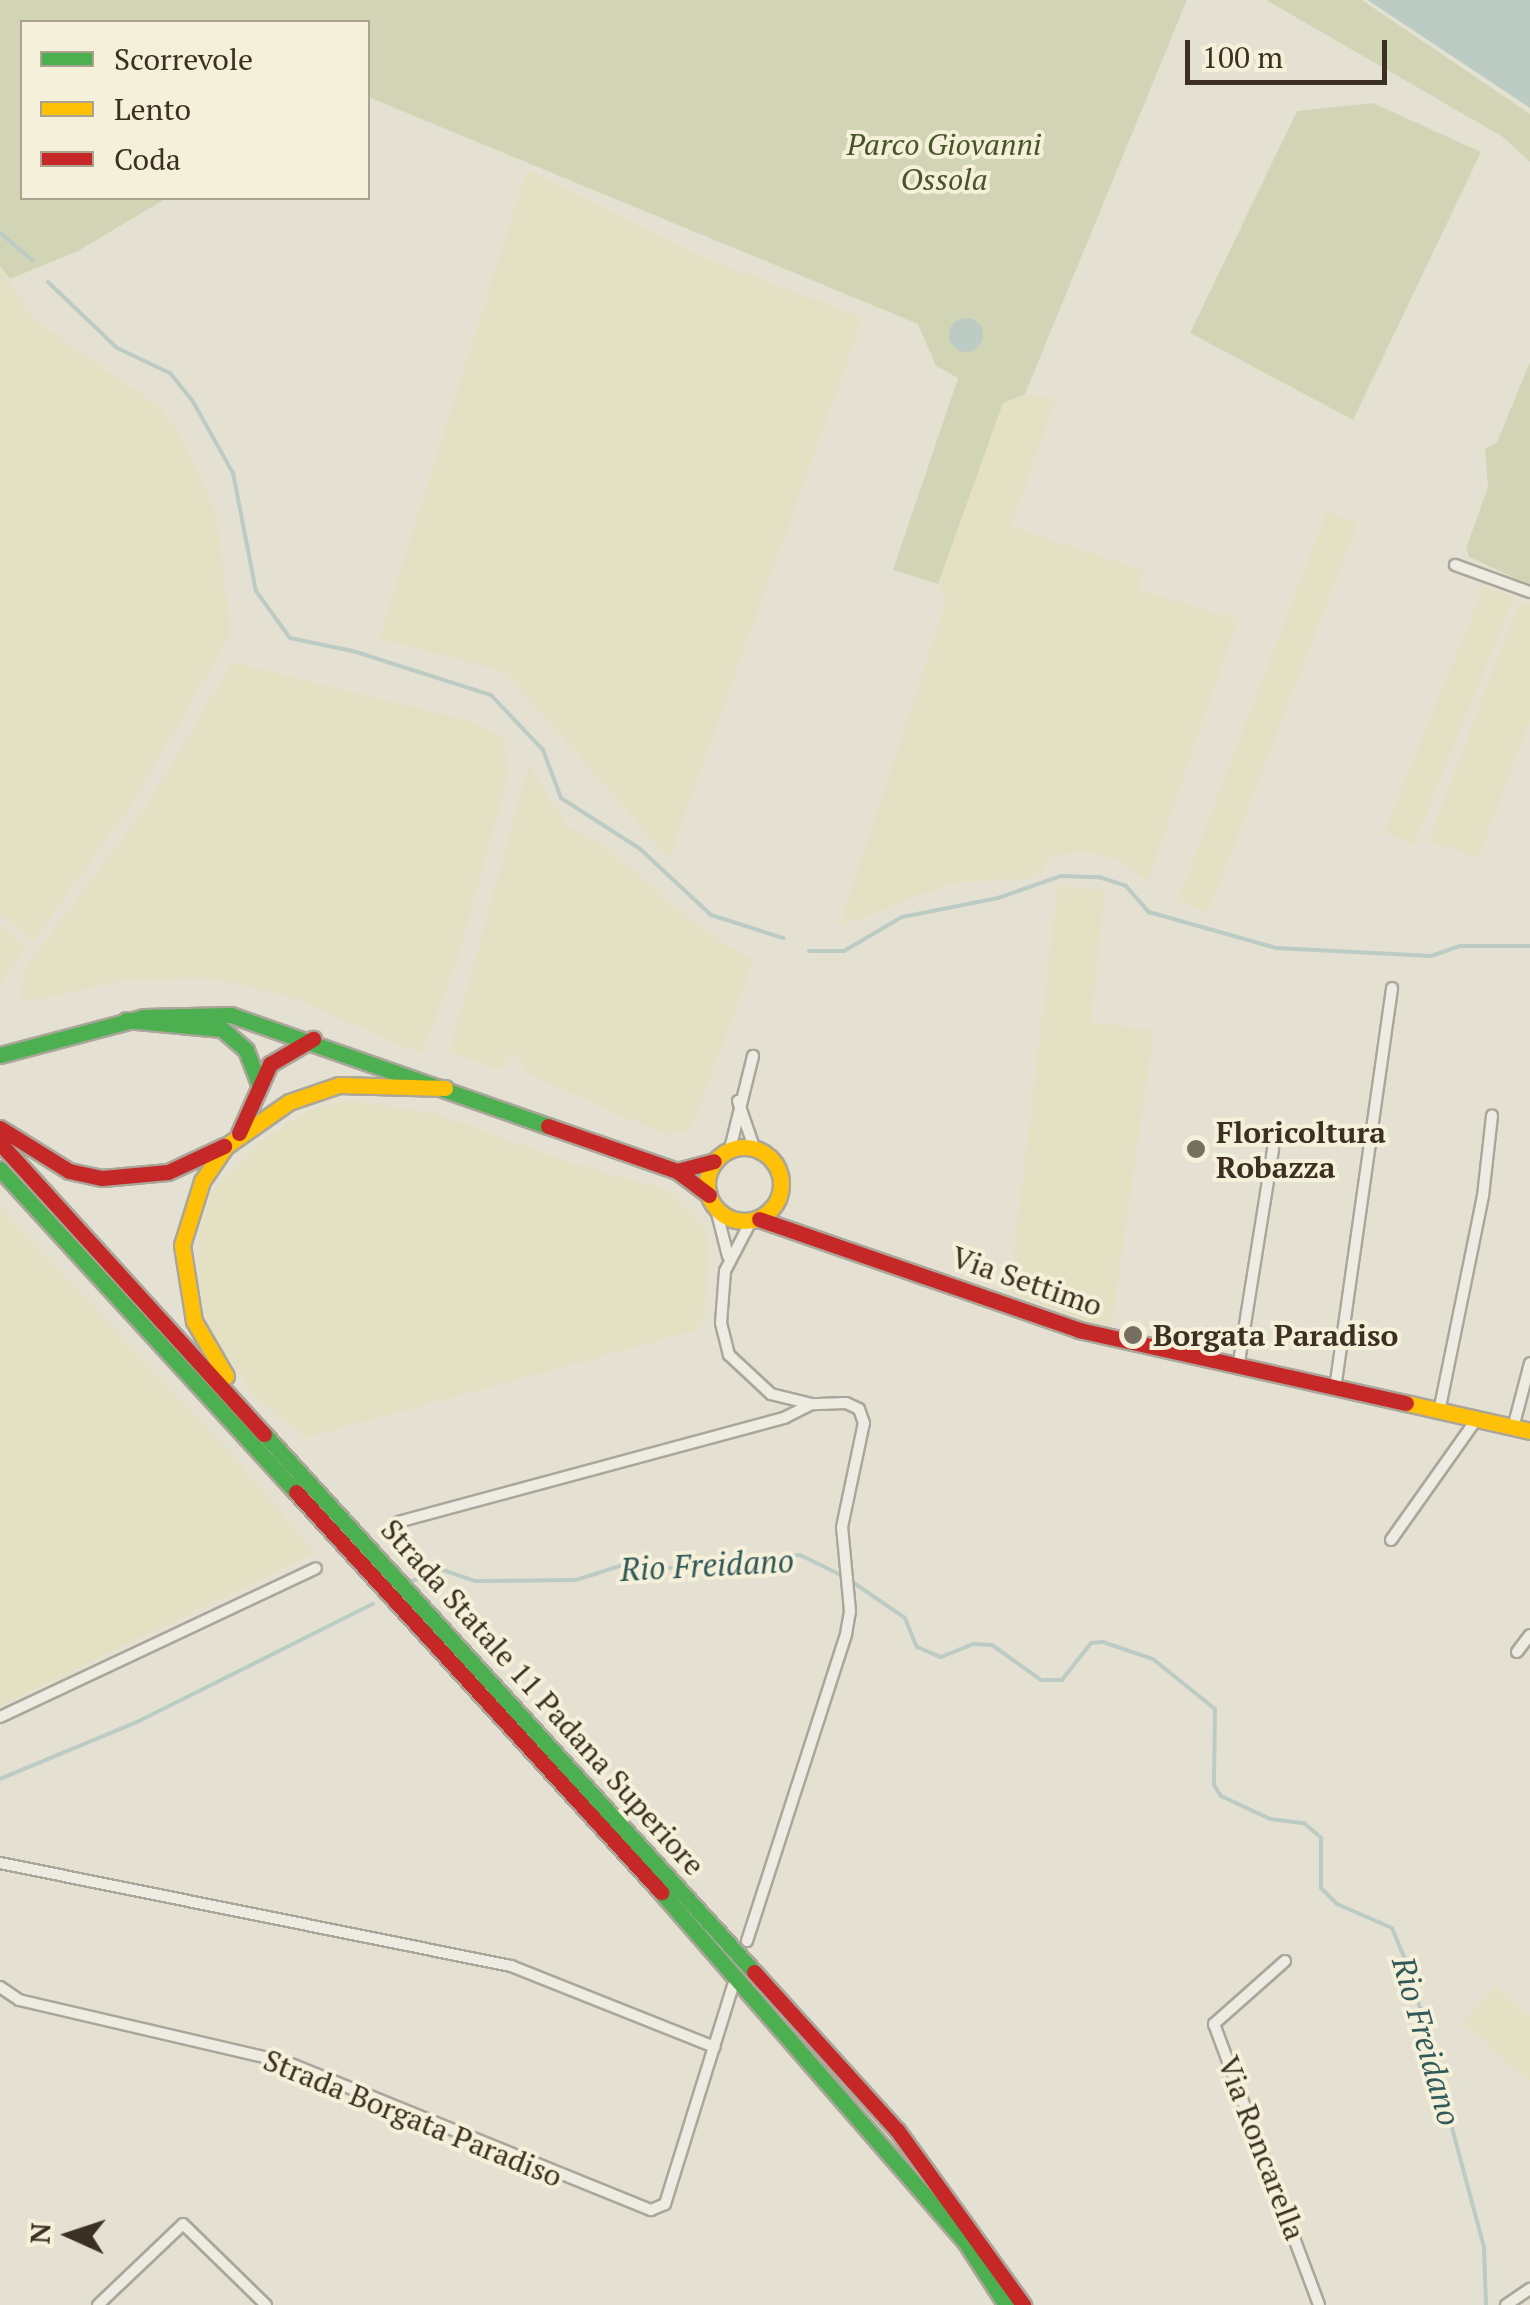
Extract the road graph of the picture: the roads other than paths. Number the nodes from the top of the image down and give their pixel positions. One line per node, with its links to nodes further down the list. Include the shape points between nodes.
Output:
1 (1455, 565): 2 (street)
2 (1530, 592)
3 (1392, 988): 29 (street)
4 (126, 1020): 5 (main road, via 232,1015); 6 (main road); 8 (main road, via 222,1029 246,1050)
5 (313, 1039): 8 (main road, via 282,1052); 9 (main road)
6 (0, 1056)
7 (753, 1056): 10 (street)
8 (258, 1082): 13 (main road)
9 (445, 1088): 13 (main road, via 339,1085 289,1102); 21 (main road)
10 (738, 1100): 16 (street); 17 (street)
11 (1492, 1116): 32 (street, via 1483,1196)
12 (0, 1128): 15 (main road, via 70,1171 102,1178 168,1172)
13 (240, 1133): 15 (main road)
14 (0, 1143): 35 (main road, Strada Statale 11 Padana Superiore)
15 (226, 1146): 35 (main road, via 190,1211 182,1245 185,1287 194,1321)
16 (754, 1148): 17 (main road); 23 (main road, via 779,1169)
17 (730, 1149): 19 (main road)
18 (1274, 1150): 28 (street)
19 (714, 1161): 21 (main road); 22 (main road)
20 (0, 1169): 53 (main road, Strada Statale 11 Padana Superiore, via 785,2027 964,2240)
21 (676, 1171): 22 (main road)
22 (712, 1202): 24 (main road); 26 (street)
23 (778, 1202): 24 (main road); 25 (main road)
24 (755, 1220): 25 (main road, Via Settimo); 26 (street)
25 (804, 1232): 28 (main road, Via Settimo, via 1079,1330)
26 (728, 1256): 30 (street, via 722,1323 729,1354 747,1377)
27 (1530, 1363): 36 (street)
28 (1238, 1368): 29 (main road, Via Settimo)
29 (1335, 1389): 32 (main road, Via Settimo)
30 (776, 1395): 31 (street); 33 (street, via 782,1404)
31 (812, 1404): 33 (street); 45 (street, via 846,1402 859,1409 864,1423 842,1527 846,1634)
32 (1438, 1412): 34 (main road, Via Settimo)
33 (775, 1420): 38 (street)
34 (1476, 1420): 36 (main road, Via Settimo); 39 (street)
35 (258, 1423): 54 (main road, Strada Statale 11 Padana Superiore, via 896,2130)
36 (1513, 1428): 37 (main road, Via Settimo)
37 (1530, 1432)
38 (398, 1522)
39 (1390, 1540)
40 (316, 1568): 43 (street)
41 (1530, 1635): 42 (street)
42 (1516, 1652)
43 (0, 1718)
44 (0, 1862): 49 (street, via 511,1966)
45 (747, 1941)
46 (1285, 1961): 55 (street, Via Roncarella, via 1214,2024)
47 (733, 1986): 49 (street, Strada Borgata Paradiso)
48 (0, 1987): 49 (street, Strada Borgata Paradiso, via 18,2000 286,2062 651,2210 666,2204)
49 (714, 2046)
50 (1530, 2289): 56 (street)
51 (98, 2305): 52 (street, via 182,2224)
52 (266, 2305)
53 (1006, 2305)
54 (1023, 2305)
55 (1319, 2305)
56 (1506, 2305)

